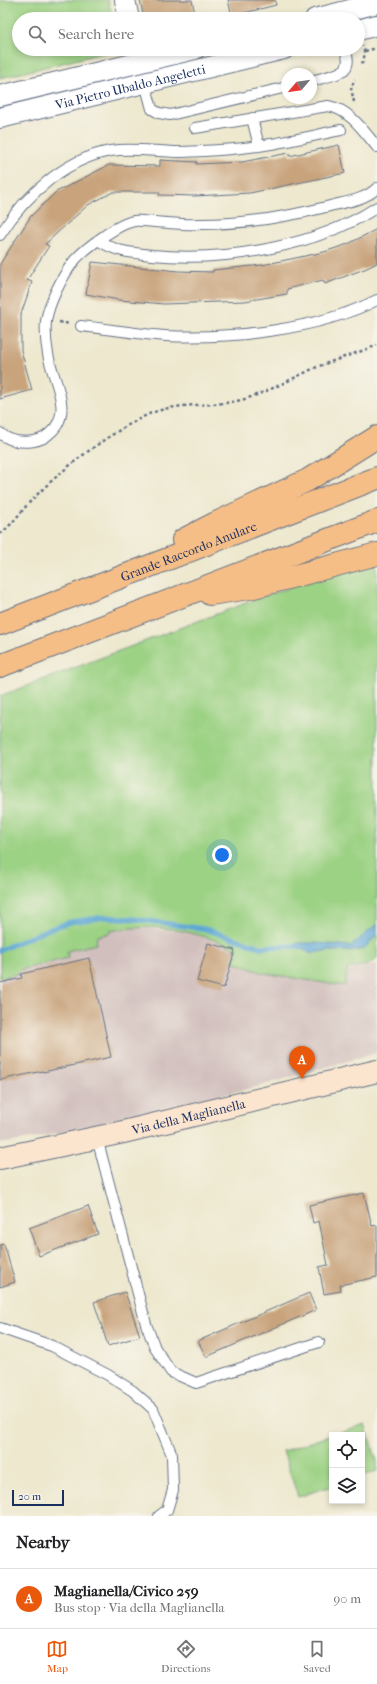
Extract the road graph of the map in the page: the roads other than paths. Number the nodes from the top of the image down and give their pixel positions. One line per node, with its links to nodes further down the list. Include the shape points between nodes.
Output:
1 (125, 0): 4 (street)
2 (377, 3): 3 (street)
3 (335, 11)
4 (128, 12)
5 (377, 26): 6 (street)
6 (365, 32)
7 (138, 56): 11 (street); 13 (street, Via Pietro Ubaldo Angeletti)
8 (255, 56): 11 (street, Via Pietro Ubaldo Angeletti)
9 (347, 56): 10 (lane, via 346,68 332,76)
10 (317, 80)
11 (145, 83): 12 (lane, via 152,109 170,114); 14 (street, Via Pietro Ubaldo Angeletti)
12 (281, 87)
13 (0, 96)
14 (0, 118)
15 (252, 118): 16 (lane); 18 (lane); 19 (lane, via 320,107 336,107 353,120)
16 (194, 128)
17 (341, 130): 18 (lane)
18 (259, 146): 22 (lane, via 201,152 120,150 91,156 55,176 40,188 10,219)
19 (377, 147)
20 (377, 188): 23 (lane, via 354,200 283,216 202,224 134,221)
21 (377, 207): 23 (lane, via 348,224 308,239 234,253 171,257 126,253)
22 (0, 235)
23 (98, 240): 26 (lane, via 74,261 62,280 46,320 48,354 62,402 60,422 47,436 38,440 14,441)
24 (377, 300): 25 (lane, via 346,314 327,319 238,335 164,336)
25 (81, 326)
26 (0, 434)
27 (377, 437): 31 (highway, via 308,480 194,534)
28 (377, 478): 31 (highway, Grande Raccordo Anulare)
29 (377, 521): 32 (highway)
30 (377, 554): 32 (highway, via 250,588)
31 (142, 568): 33 (highway, Grande Raccordo Anulare)
32 (181, 596): 34 (highway)
33 (0, 624)
34 (0, 666)
35 (377, 1071): 36 (main road, Via della Maglianella)
36 (97, 1138): 37 (main road, Via della Maglianella); 39 (lane, via 146,1324 155,1348 171,1372 196,1383)
37 (0, 1158)
38 (0, 1328): 40 (lane, via 52,1346 108,1375 133,1391 153,1409 172,1455 173,1490 167,1510)
39 (319, 1342)
40 (159, 1516)

